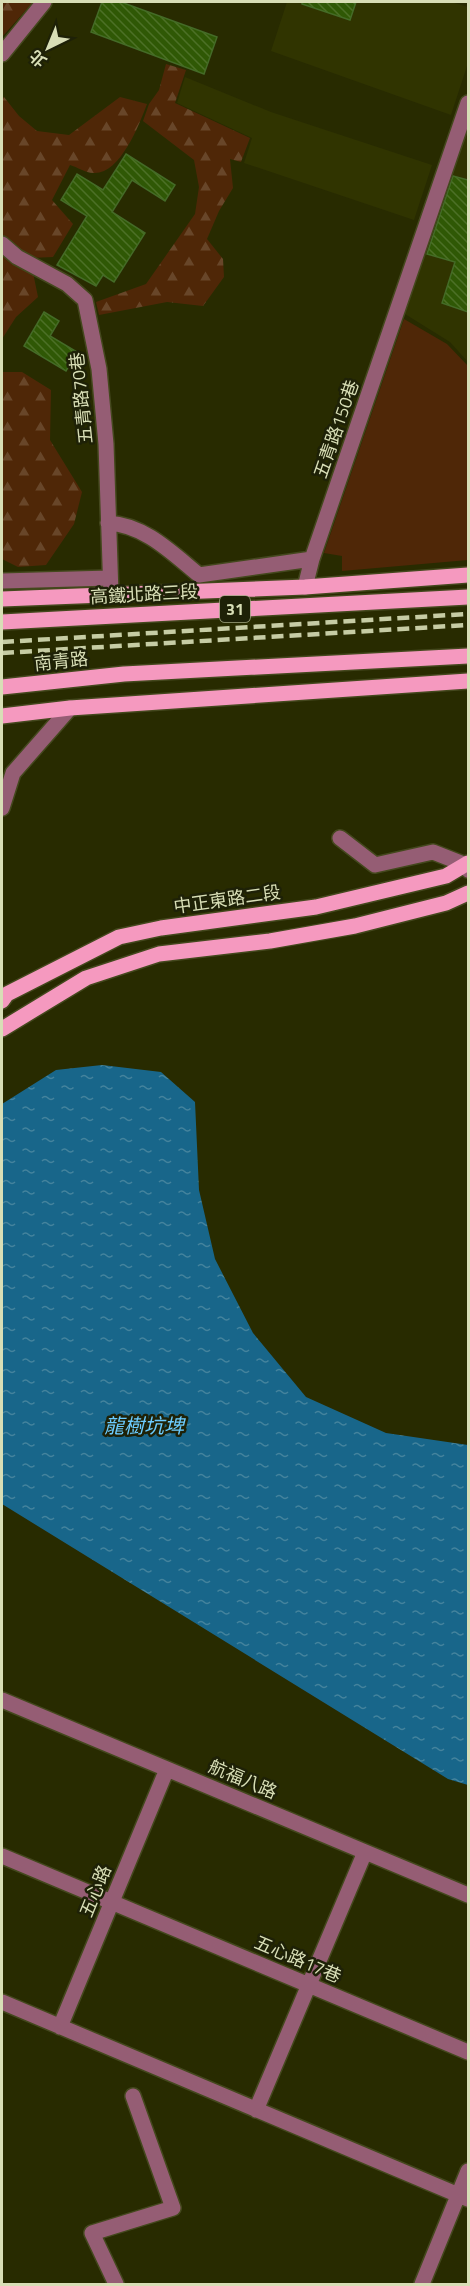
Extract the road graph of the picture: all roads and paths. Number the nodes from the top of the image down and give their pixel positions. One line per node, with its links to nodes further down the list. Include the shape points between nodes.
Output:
1 (44, 2): 2 (street)
2 (2, 54)
3 (468, 103): 6 (street, 五青路150巷)
4 (2, 244): 5 (street, 五青路70巷, via 86,300 99,369)
5 (108, 523): 6 (street, via 125,524 158,541 200,575); 9 (street, 五青路70巷)
6 (312, 559): 10 (street, 五青路150巷)
7 (468, 575): 10 (main road, 高鐵北路三段)
8 (2, 581): 9 (street)
9 (110, 586): 10 (main road, 高鐵北路三段); 12 (main road)
10 (304, 587)
11 (468, 597): 13 (main road, 高鐵北路三段 / 31)
12 (2, 599)
13 (2, 622)
14 (468, 656): 16 (main road, 南青路, via 124,674)
15 (468, 681): 17 (main road)
16 (2, 687)
17 (70, 708): 18 (main road); 19 (street, via 13,773)
18 (2, 716)
19 (2, 808)
20 (340, 838): 21 (street, via 375,864 433,852)
21 (468, 866): 23 (main road, 中正東路二段, via 446,876 316,907 119,937 7,994)
22 (468, 893): 24 (main road, via 446,903 355,926 159,954 86,978)
23 (2, 1001)
24 (2, 1029)
25 (2, 1700): 26 (street, 航福八路)
26 (166, 1769): 27 (street, 航福八路); 30 (street, 五心路)
27 (365, 1852): 29 (street, 航福八路); 31 (street)
28 (2, 1856): 30 (street, 五心路17巷)
29 (468, 1895)
30 (112, 1902): 31 (street, 五心路17巷); 33 (street, 五心路)
31 (309, 1985): 34 (street, 五心路17巷); 36 (street)
32 (2, 2002): 33 (street)
33 (60, 2027): 36 (street)
34 (468, 2052)
35 (133, 2096): 39 (street, via 173,2208 92,2233)
36 (256, 2110): 38 (street)
37 (468, 2171): 38 (street)
38 (463, 2197): 40 (street)
39 (116, 2284)
40 (422, 2284)

